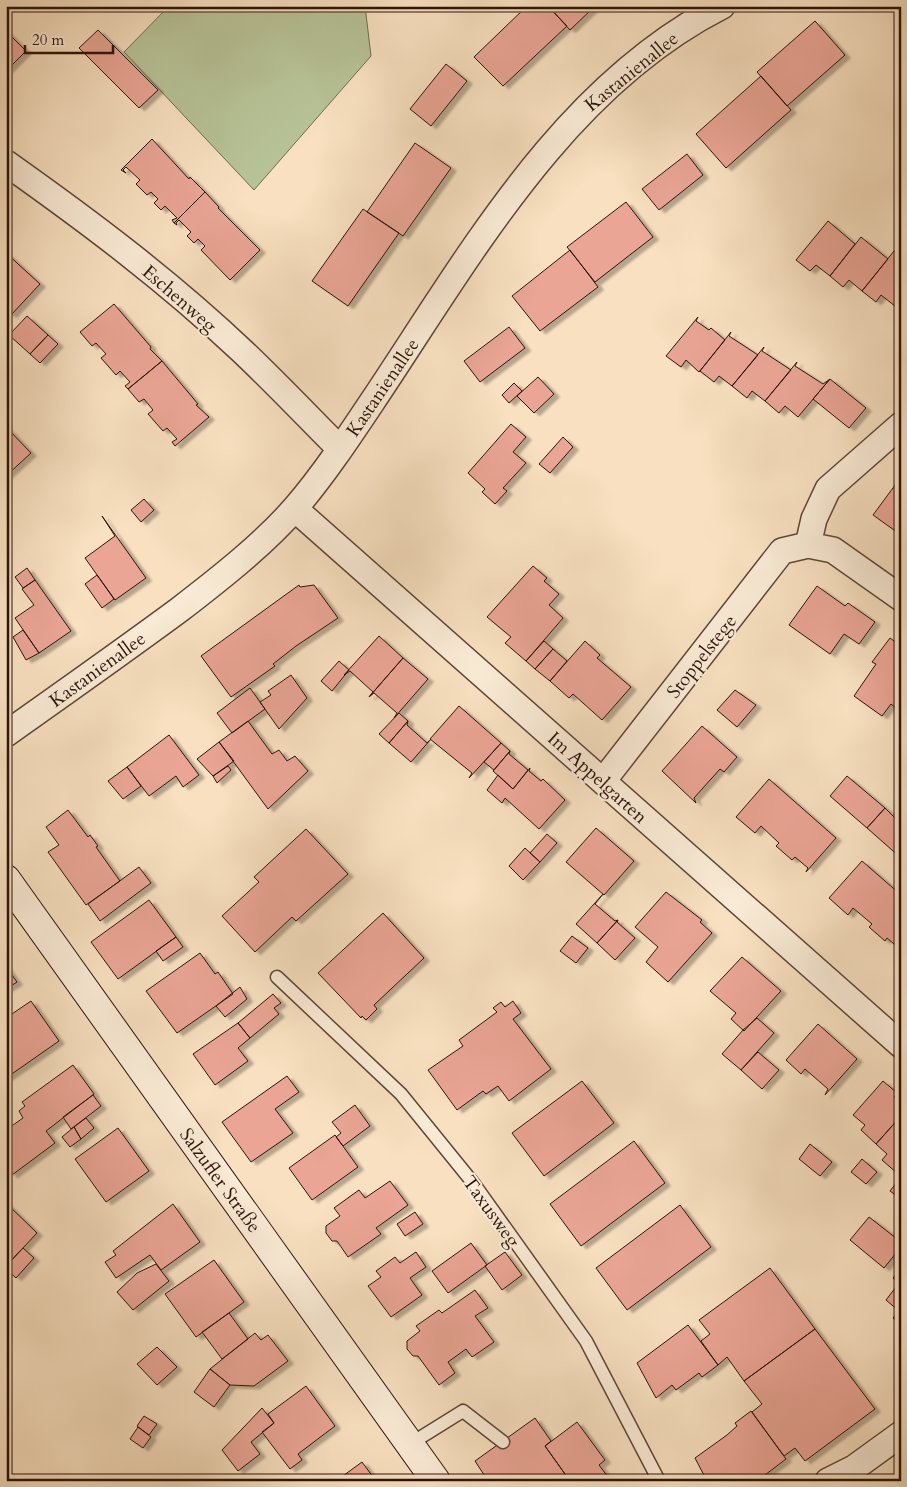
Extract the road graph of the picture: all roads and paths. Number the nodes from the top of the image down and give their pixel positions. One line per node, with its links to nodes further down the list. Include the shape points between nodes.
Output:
1 (722, 6): 4 (street, Kastanienallee, via 657,46 604,89 558,137 472,253)
2 (6, 163): 4 (street, Eschenweg, via 149,270 240,349)
3 (901, 425): 6 (street, via 828,489 814,519)
4 (340, 449): 5 (street, Kastanienallee)
5 (295, 508): 8 (street, Kastanienallee, via 226,574); 9 (street, Im Appelgarten)
6 (808, 545): 7 (street, Stoppelstege, via 833,550); 9 (street, Stoppelstege, via 782,551)
7 (901, 598)
8 (6, 734)
9 (603, 781): 12 (street, Im Appelgarten)
10 (6, 879): 15 (main road, Salzufler Straße)
11 (277, 977): 17 (lane, Taxusweg, via 400,1094 474,1184 586,1341)
12 (901, 1045)
13 (901, 1434): 18 (street, via 854,1468)
14 (503, 1442): 15 (lane, via 463,1411)
15 (410, 1444): 16 (main road, Salzufler Straße)
16 (436, 1481)
17 (659, 1481)
18 (828, 1481)

